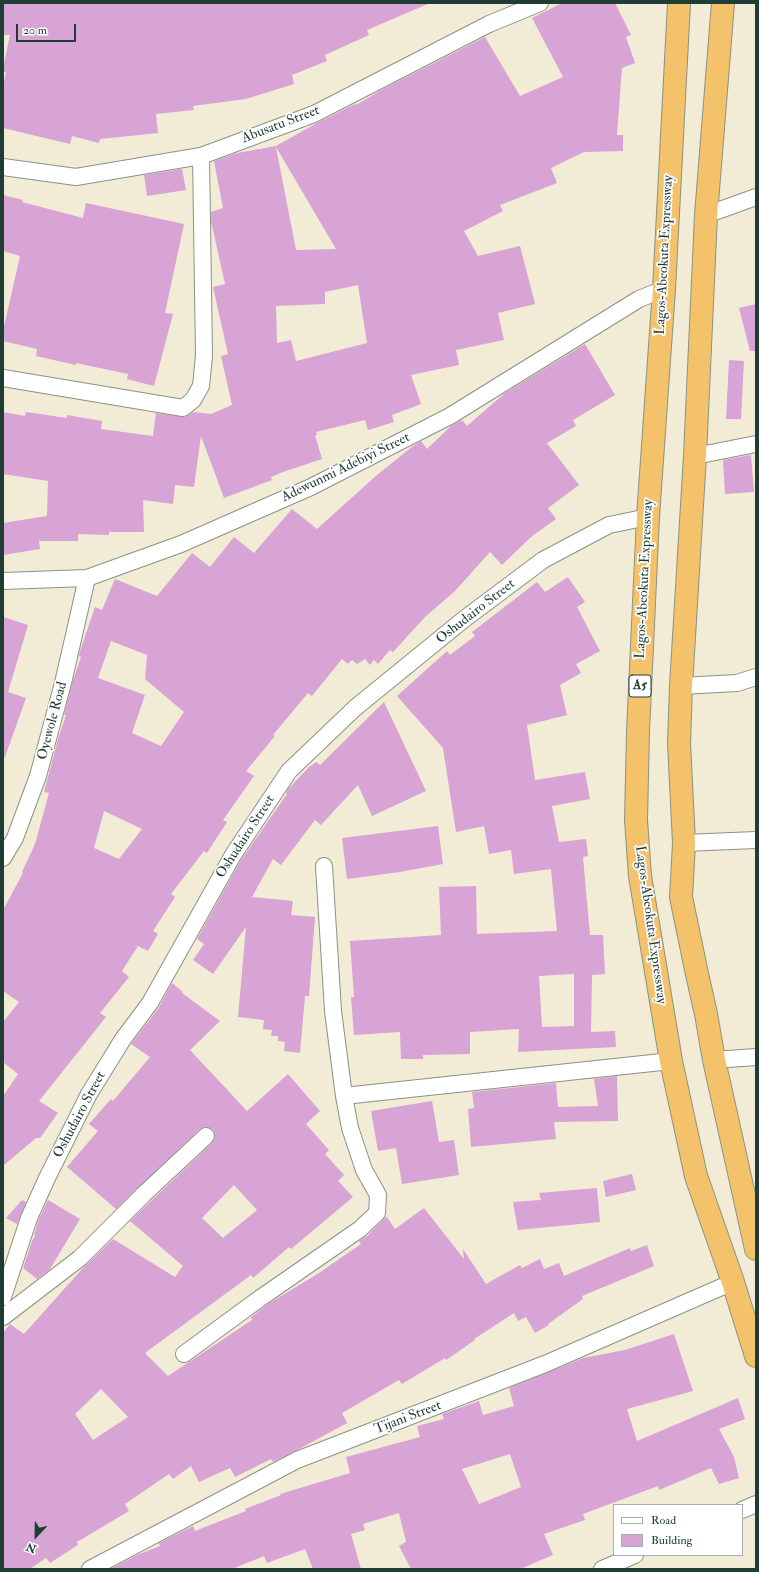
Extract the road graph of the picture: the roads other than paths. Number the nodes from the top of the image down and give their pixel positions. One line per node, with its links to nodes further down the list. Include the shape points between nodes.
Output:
1 (540, 3): 4 (street, Abusatu Street, via 489,24 314,114)
2 (679, 3): 8 (highway, Lagos-Abeokuta Expressway / A5)
3 (723, 3): 7 (highway)
4 (201, 156): 5 (street, Abusatu Street, via 76,177); 9 (street, via 204,356 201,386 193,400 183,408)
5 (3, 167)
6 (756, 197): 7 (street)
7 (706, 215): 11 (highway)
8 (664, 289): 12 (highway, Lagos-Abeokuta Expressway / A5); 13 (street, Adewunmi Adebiyi Street, via 639,299 450,416 311,487 181,544)
9 (3, 378)
10 (756, 444): 11 (street)
11 (695, 456): 16 (highway)
12 (648, 517): 22 (highway, Lagos-Abeokuta Expressway / A5, via 636,820 640,876); 28 (street, Oshudairo Street, via 610,524 543,560 463,620 355,708 289,771 233,855 150,1003 123,1039 89,1094 29,1218)
13 (86, 578): 14 (street, Adewunmi Adebiyi Street); 19 (street, Oyewole Road, via 63,683 38,776 15,838)
14 (3, 581)
15 (756, 677): 16 (street, via 737,683)
16 (681, 686): 18 (highway, via 679,743)
17 (756, 840): 18 (street)
18 (684, 843): 23 (highway, via 682,897)
19 (3, 858)
20 (324, 866): 24 (street, via 333,1010)
21 (756, 1057): 23 (street)
22 (672, 1060): 24 (street); 27 (highway, Lagos-Abeokuta Expressway / A5, via 696,1176)
23 (714, 1060): 26 (highway)
24 (344, 1096): 30 (street, via 350,1128 364,1170 378,1195 377,1213 360,1229)
25 (206, 1136): 29 (street, via 80,1258)
26 (756, 1249)
27 (734, 1282): 31 (highway, Lagos-Abeokuta Expressway / A5); 35 (street, Tijani Street, via 546,1364 298,1460)
28 (3, 1297)
29 (3, 1317)
30 (184, 1354)
31 (756, 1356)
32 (756, 1504): 33 (street)
33 (743, 1510)
34 (633, 1556): 36 (street)
35 (90, 1569)
36 (602, 1569)

